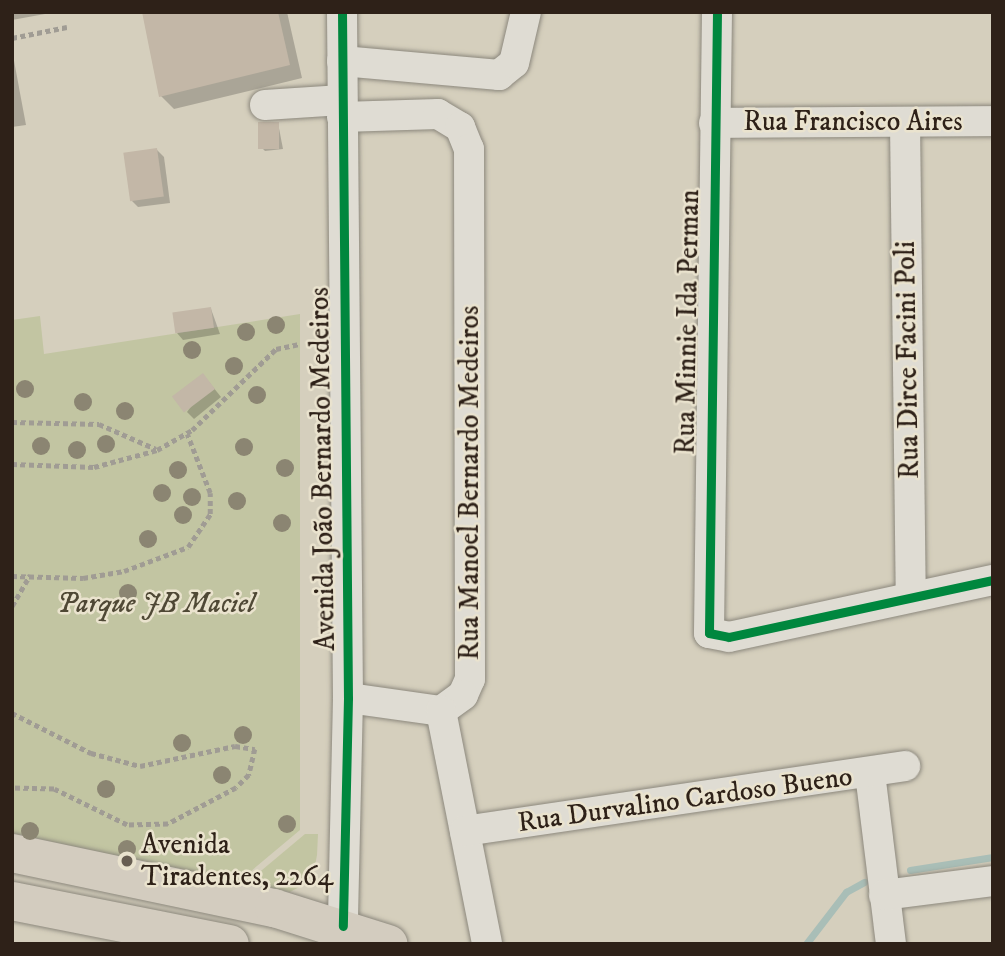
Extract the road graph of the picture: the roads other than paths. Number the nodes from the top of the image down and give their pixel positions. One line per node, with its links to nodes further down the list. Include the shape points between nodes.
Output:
1 (342, 12): 4 (street, Avenida João Bernardo Medeiros)
2 (526, 12): 4 (street, via 514,63 499,75)
3 (717, 12): 8 (street, Rua Minnie Ida Perman)
4 (342, 61): 6 (street, Avenida João Bernardo Medeiros)
5 (265, 105): 6 (street, Rua Manoel Bernardo Medeiros)
6 (342, 108): 12 (street, Avenida João Bernardo Medeiros); 13 (street, Rua Manoel Bernardo Medeiros, via 438,114 460,127 469,149 470,679 463,695)
7 (993, 121): 9 (street, Rua Francisco Aires)
8 (714, 123): 9 (street, Rua Francisco Aires); 11 (street, Rua Minnie Ida Perman, via 709,633 729,637)
9 (905, 123): 11 (street, Rua Dirce Facini Poli)
10 (993, 580): 11 (street)
11 (911, 597)
12 (348, 698): 13 (street); 21 (street, Avenida João Bernardo Medeiros, via 341,876)
13 (441, 710): 16 (street)
14 (905, 766): 15 (street, Rua Durvalino Cardoso Bueno)
15 (870, 774): 16 (street, Rua Durvalino Cardoso Bueno); 19 (street)
16 (465, 831): 25 (street)
17 (12, 853): 21 (main road)
18 (993, 881): 19 (street)
19 (884, 895): 26 (street)
20 (12, 901): 22 (main road)
21 (331, 923): 24 (main road)
22 (116, 933): 23 (main road)
23 (230, 944)
24 (388, 944)
25 (487, 944)
26 (891, 944)

